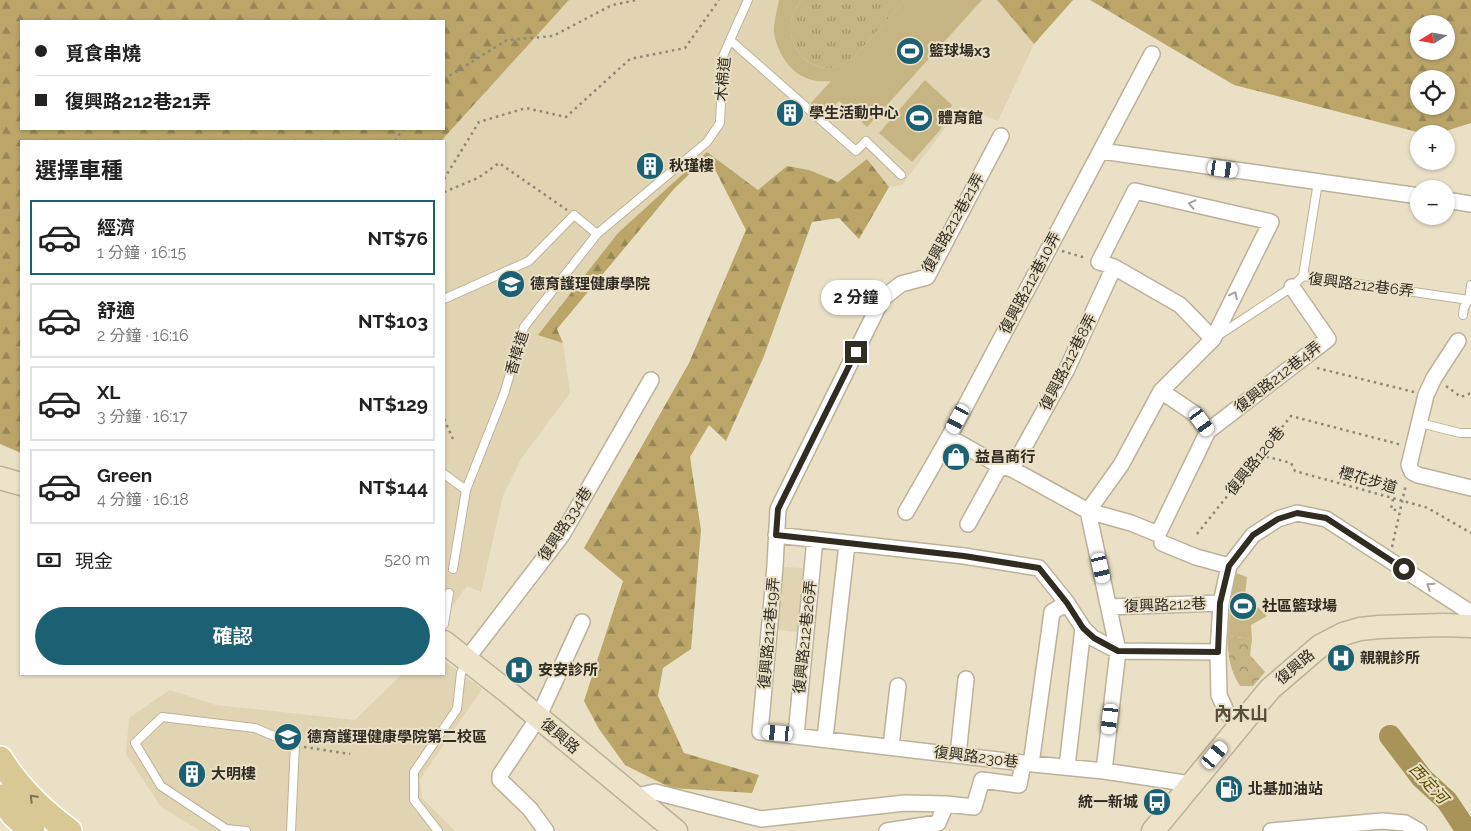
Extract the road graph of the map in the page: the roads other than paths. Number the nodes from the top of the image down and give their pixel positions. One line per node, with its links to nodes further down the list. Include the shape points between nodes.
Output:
1 (748, 0): 2 (lane)
2 (730, 40): 6 (lane, 木棉道, via 856,151 866,141); 11 (lane, 木棉道, via 723,56 720,123 707,142)
3 (1152, 54): 5 (street, 復興路212巷10弄)
4 (1002, 136): 35 (street, 復興路212巷21弄, via 927,277 901,284 882,299 778,509)
5 (1101, 151): 7 (street); 25 (street, 復興路212巷10弄)
6 (901, 175)
7 (1318, 182): 8 (street); 13 (lane)
8 (1410, 195)
9 (1455, 201): 10 (street)
10 (1471, 204)
11 (597, 234): 15 (lane, via 574,214 529,261); 31 (lane, 香樟道, via 524,327 504,394)
12 (1114, 268): 18 (street, via 1180,305); 18 (street, one-way to 12, via 1270,222 1135,191 1099,262); 26 (street, 復興路212巷8弄, via 1066,370)
13 (1298, 282): 16 (lane, 復興路212巷6弄); 18 (lane, 復興路212巷6弄); 23 (street, 復興路212巷4弄, via 1328,339)
14 (1471, 285): 16 (lane)
15 (445, 299)
16 (1469, 300): 17 (lane)
17 (1463, 315)
18 (1213, 339): 21 (street, 復興路212巷6弄)
19 (1458, 341): 22 (street, via 1426,395)
20 (651, 380): 53 (street, 復興路334巷, via 562,535)
21 (1161, 391): 23 (street, via 1195,414); 32 (street, 復興路212巷6弄, via 1121,465)
22 (1420, 423): 24 (lane); 30 (street, via 1410,465 1412,472)
23 (1208, 431): 32 (street, 復興路212巷4弄, via 1158,534)
24 (1471, 433)
25 (948, 437): 26 (street); 33 (street, 復興路212巷10弄)
26 (1006, 467): 32 (street); 34 (street, 復興路212巷8弄)
27 (445, 475): 31 (lane)
28 (0, 478): 29 (street)
29 (20, 484)
30 (1471, 488)
31 (466, 490): 40 (lane, 香樟道)
32 (1088, 511): 45 (street, 復興路212巷)
33 (906, 512)
34 (968, 524)
35 (776, 535): 36 (street); 58 (street, 復興路212巷19弄)
36 (815, 539): 38 (street); 59 (street, 復興路212巷26弄)
37 (1162, 543): 39 (street)
38 (847, 544): 43 (street, via 964,556 1039,568); 60 (street)
39 (1229, 566): 44 (street); 46 (street, one-way to 39, via 1318,516 1297,513 1278,519 1253,535)
40 (453, 569)
41 (448, 593): 42 (lane)
42 (445, 603)
43 (1067, 603): 49 (street); 64 (street, via 1052,612)
44 (1220, 603): 45 (street, 復興路212巷); 52 (street)
45 (1109, 607): 51 (street, 復興路212巷)
46 (1471, 613)
47 (582, 622): 56 (street)
48 (1471, 626): 57 (street, 復興路, via 1379,627 1343,634 1320,646 1270,689)
49 (1083, 628): 51 (street); 65 (street)
50 (445, 643): 53 (street, 復興路)
51 (1118, 651): 52 (street); 66 (street, 復興路212巷)
52 (1218, 652): 57 (street, via 1219,695 1226,713)
53 (466, 660): 56 (street, 復興路); 75 (lane, via 461,673 457,709 414,772 414,800)
54 (966, 679): 62 (street)
55 (898, 686): 61 (street)
56 (538, 718): 69 (street, 復興路); 76 (street, via 502,770 500,780 530,809)
57 (1240, 727): 67 (street, 復興路)
58 (760, 732): 59 (street, 復興路230巷)
59 (796, 735): 60 (street, 復興路230巷)
60 (826, 738): 61 (street, 復興路230巷)
61 (891, 746): 62 (street, 復興路230巷)
62 (958, 755): 64 (street, 復興路230巷)
63 (0, 759): 72 (main road, one-way to 63, via 30,796)
64 (1027, 763): 65 (street, 復興路230巷); 70 (street, via 1019,785 982,780 974,807)
65 (1067, 767): 66 (street, 復興路230巷)
66 (1104, 771): 67 (street, 復興路230巷)
67 (1191, 784): 79 (street, 復興路)
68 (0, 797): 71 (main road)
69 (634, 797): 70 (street, via 655,792 761,819 905,803); 77 (street, 復興路)
70 (946, 804): 78 (street, via 938,823)
71 (32, 831)
72 (69, 831)
73 (246, 831): 74 (lane, via 226,829 161,786 135,743 162,717 255,728 295,745)
74 (291, 831)
75 (438, 831)
76 (546, 831)
77 (676, 831)
78 (887, 831)
79 (1154, 831)
80 (1271, 831): 81 (street, via 1382,821 1405,822)
81 (1419, 831)

